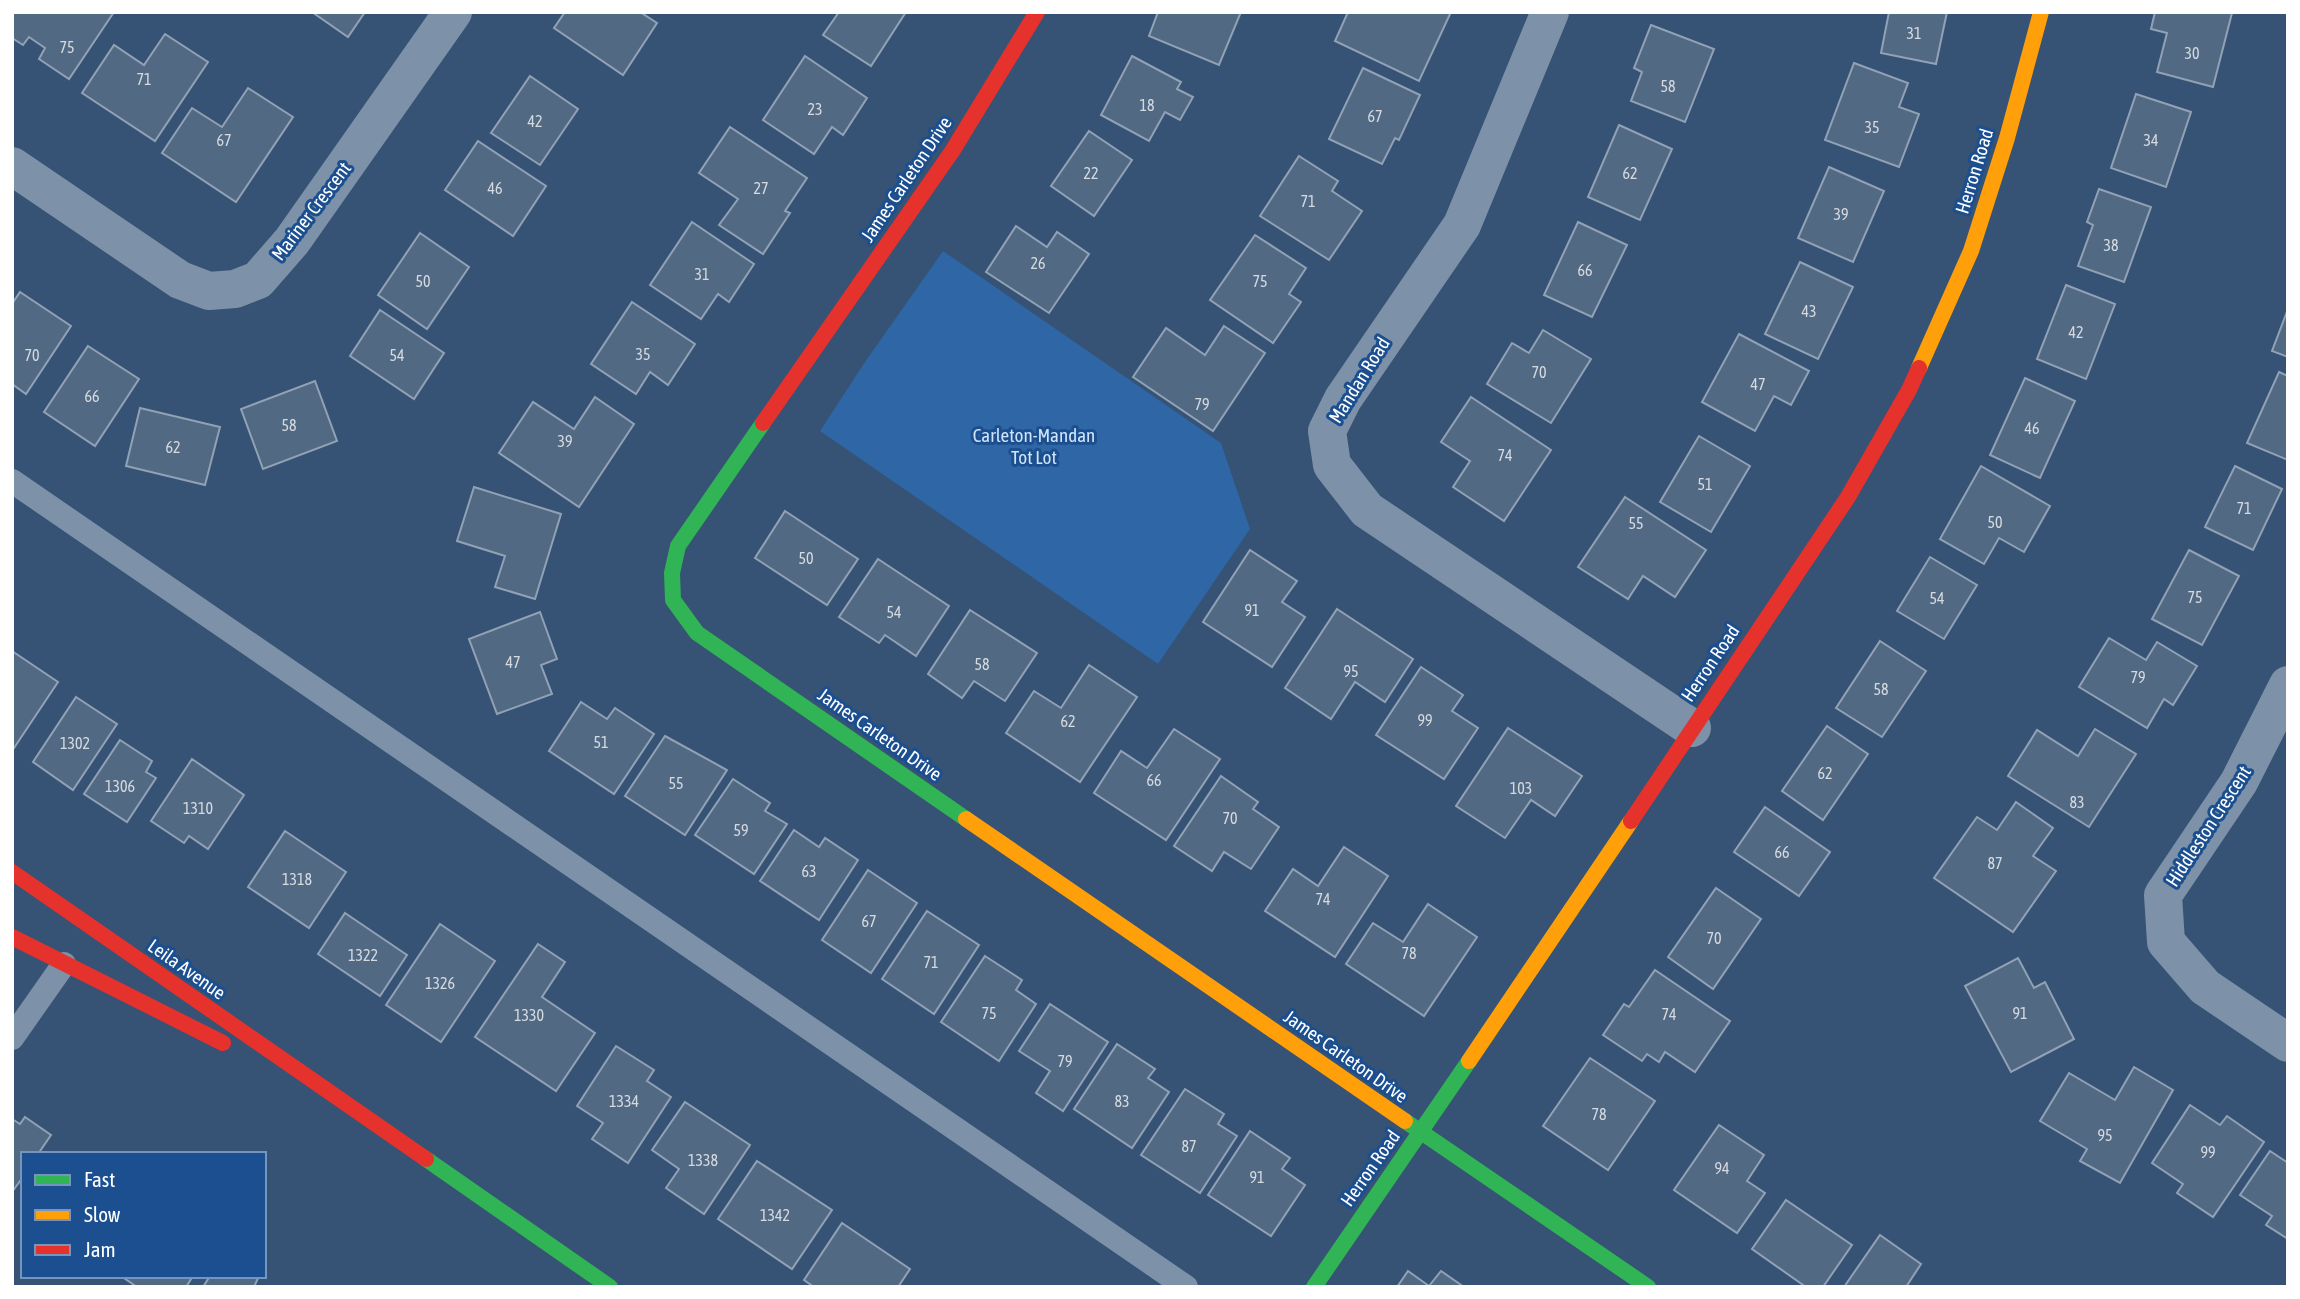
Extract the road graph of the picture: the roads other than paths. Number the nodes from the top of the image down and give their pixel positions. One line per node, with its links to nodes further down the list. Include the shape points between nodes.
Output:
1 (453, 12): 5 (street, Mariner Crescent, via 292,241 258,280 235,289 209,291 180,279)
2 (1037, 12): 15 (street, James Carleton Drive, via 953,150 678,546 673,600 697,633)
3 (1550, 12): 8 (street, Mandan Road, via 1462,225 1343,399 1327,431 1332,465 1367,510)
4 (2041, 12): 8 (street, Herron Road, via 1971,251 1909,390 1848,496)
5 (12, 166)
6 (12, 481): 17 (lane)
7 (2288, 685): 13 (street, Hiddleston Crescent, via 2239,782 2163,895 2166,942 2206,987)
8 (1692, 728): 15 (street, Herron Road)
9 (12, 872): 14 (street, Leila Avenue)
10 (12, 937): 11 (street, Leila Avenue)
11 (64, 964): 12 (lane); 14 (street, Leila Avenue)
12 (12, 1038)
13 (2288, 1043)
14 (338, 1100): 16 (street, Leila Avenue)
15 (1421, 1133): 18 (street, Herron Road); 19 (street, James Carleton Drive)
16 (610, 1287)
17 (1186, 1287)
18 (1314, 1287)
19 (1648, 1287)

